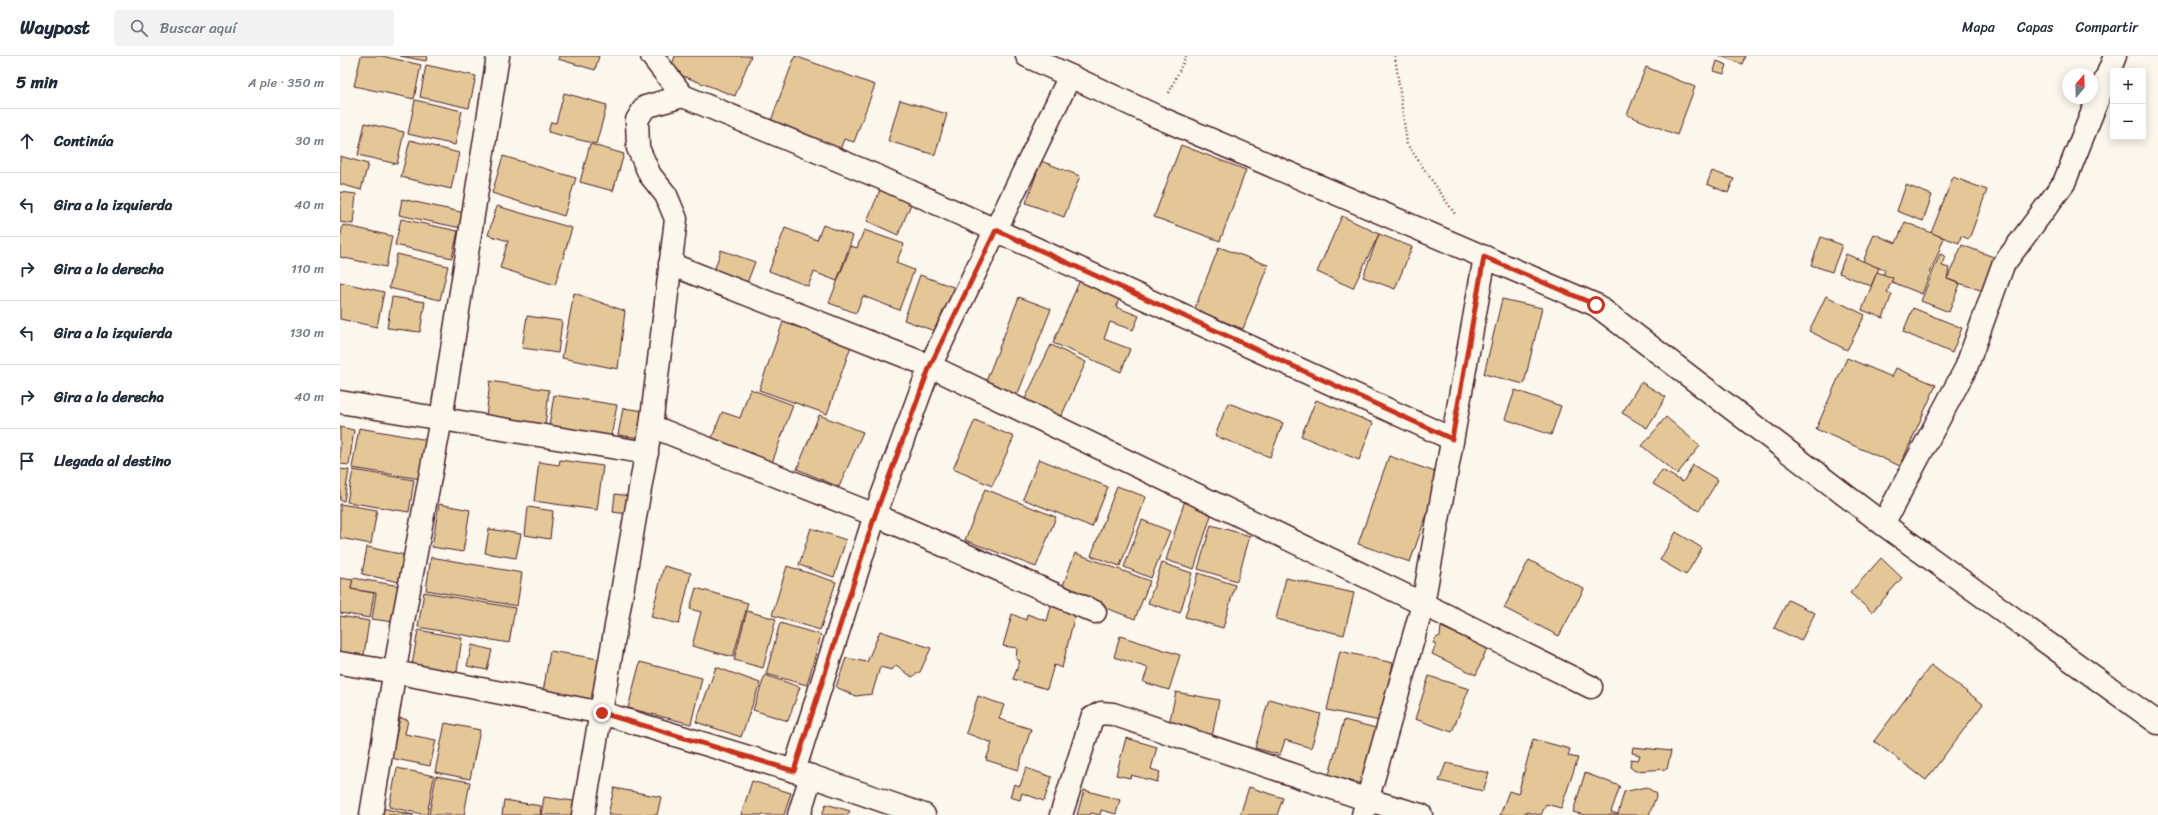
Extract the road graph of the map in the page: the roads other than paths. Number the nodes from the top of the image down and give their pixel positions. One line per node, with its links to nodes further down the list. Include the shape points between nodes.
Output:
1 (498, 56): 12 (street)
2 (652, 56): 6 (street)
3 (1027, 56): 5 (street)
4 (2115, 56): 17 (street, via 2064,183 2003,265 1966,368)
5 (1070, 76): 7 (street); 8 (street, via 1158,117)
6 (683, 96): 7 (street, via 872,174); 9 (street, via 645,107 637,120 638,148 650,175 666,195 676,219)
7 (996, 230): 10 (street); 14 (street)
8 (1484, 257): 14 (street); 17 (street, via 1596,305)
9 (670, 264): 10 (street); 13 (street)
10 (930, 366): 16 (street); 18 (street)
11 (340, 402): 12 (street)
12 (441, 420): 15 (street); 21 (street)
13 (651, 426): 15 (street); 16 (street)
14 (1452, 439): 18 (street)
15 (647, 453): 23 (street)
16 (875, 515): 19 (street); 25 (street)
17 (1883, 524): 24 (street)
18 (1423, 604): 22 (street); 26 (street)
19 (1095, 612)
20 (340, 663): 21 (street)
21 (395, 672): 23 (street); 27 (street)
22 (1591, 688)
23 (602, 713): 25 (street); 28 (street)
24 (2158, 723)
25 (802, 773): 29 (street); 30 (street)
26 (1365, 807): 31 (street, via 1112,714 1101,713 1092,718); 32 (street)
27 (370, 815)
28 (583, 815)
29 (799, 815)
30 (924, 815)
31 (1061, 815)
32 (1421, 815)

